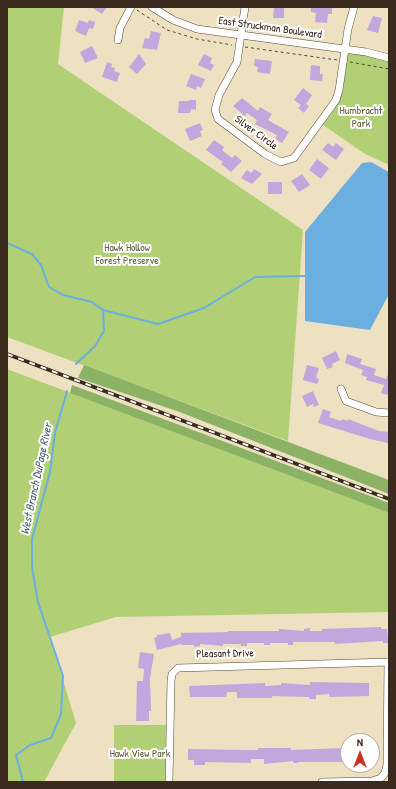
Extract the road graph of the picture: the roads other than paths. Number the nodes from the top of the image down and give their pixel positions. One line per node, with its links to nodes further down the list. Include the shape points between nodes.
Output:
1 (132, 7): 6 (street, via 120,28)
2 (152, 7): 5 (street, East Struckman Boulevard, via 190,27)
3 (245, 7): 5 (street, Silver Circle)
4 (354, 7): 7 (street, Silver Circle)
5 (241, 35): 7 (street, East Struckman Boulevard); 7 (street, Silver Circle, via 233,70 215,105 218,119 265,154 281,162 294,158 330,111 340,90)
6 (118, 40)
7 (345, 49): 8 (street, East Struckman Boulevard)
8 (389, 58)
9 (341, 389): 10 (street, via 346,401 376,412)
10 (389, 413)
11 (389, 662): 12 (street, Pleasant Drive, via 178,668 172,674 171,681); 13 (street, via 385,773 381,778 372,781)
12 (169, 782)
13 (322, 782)

